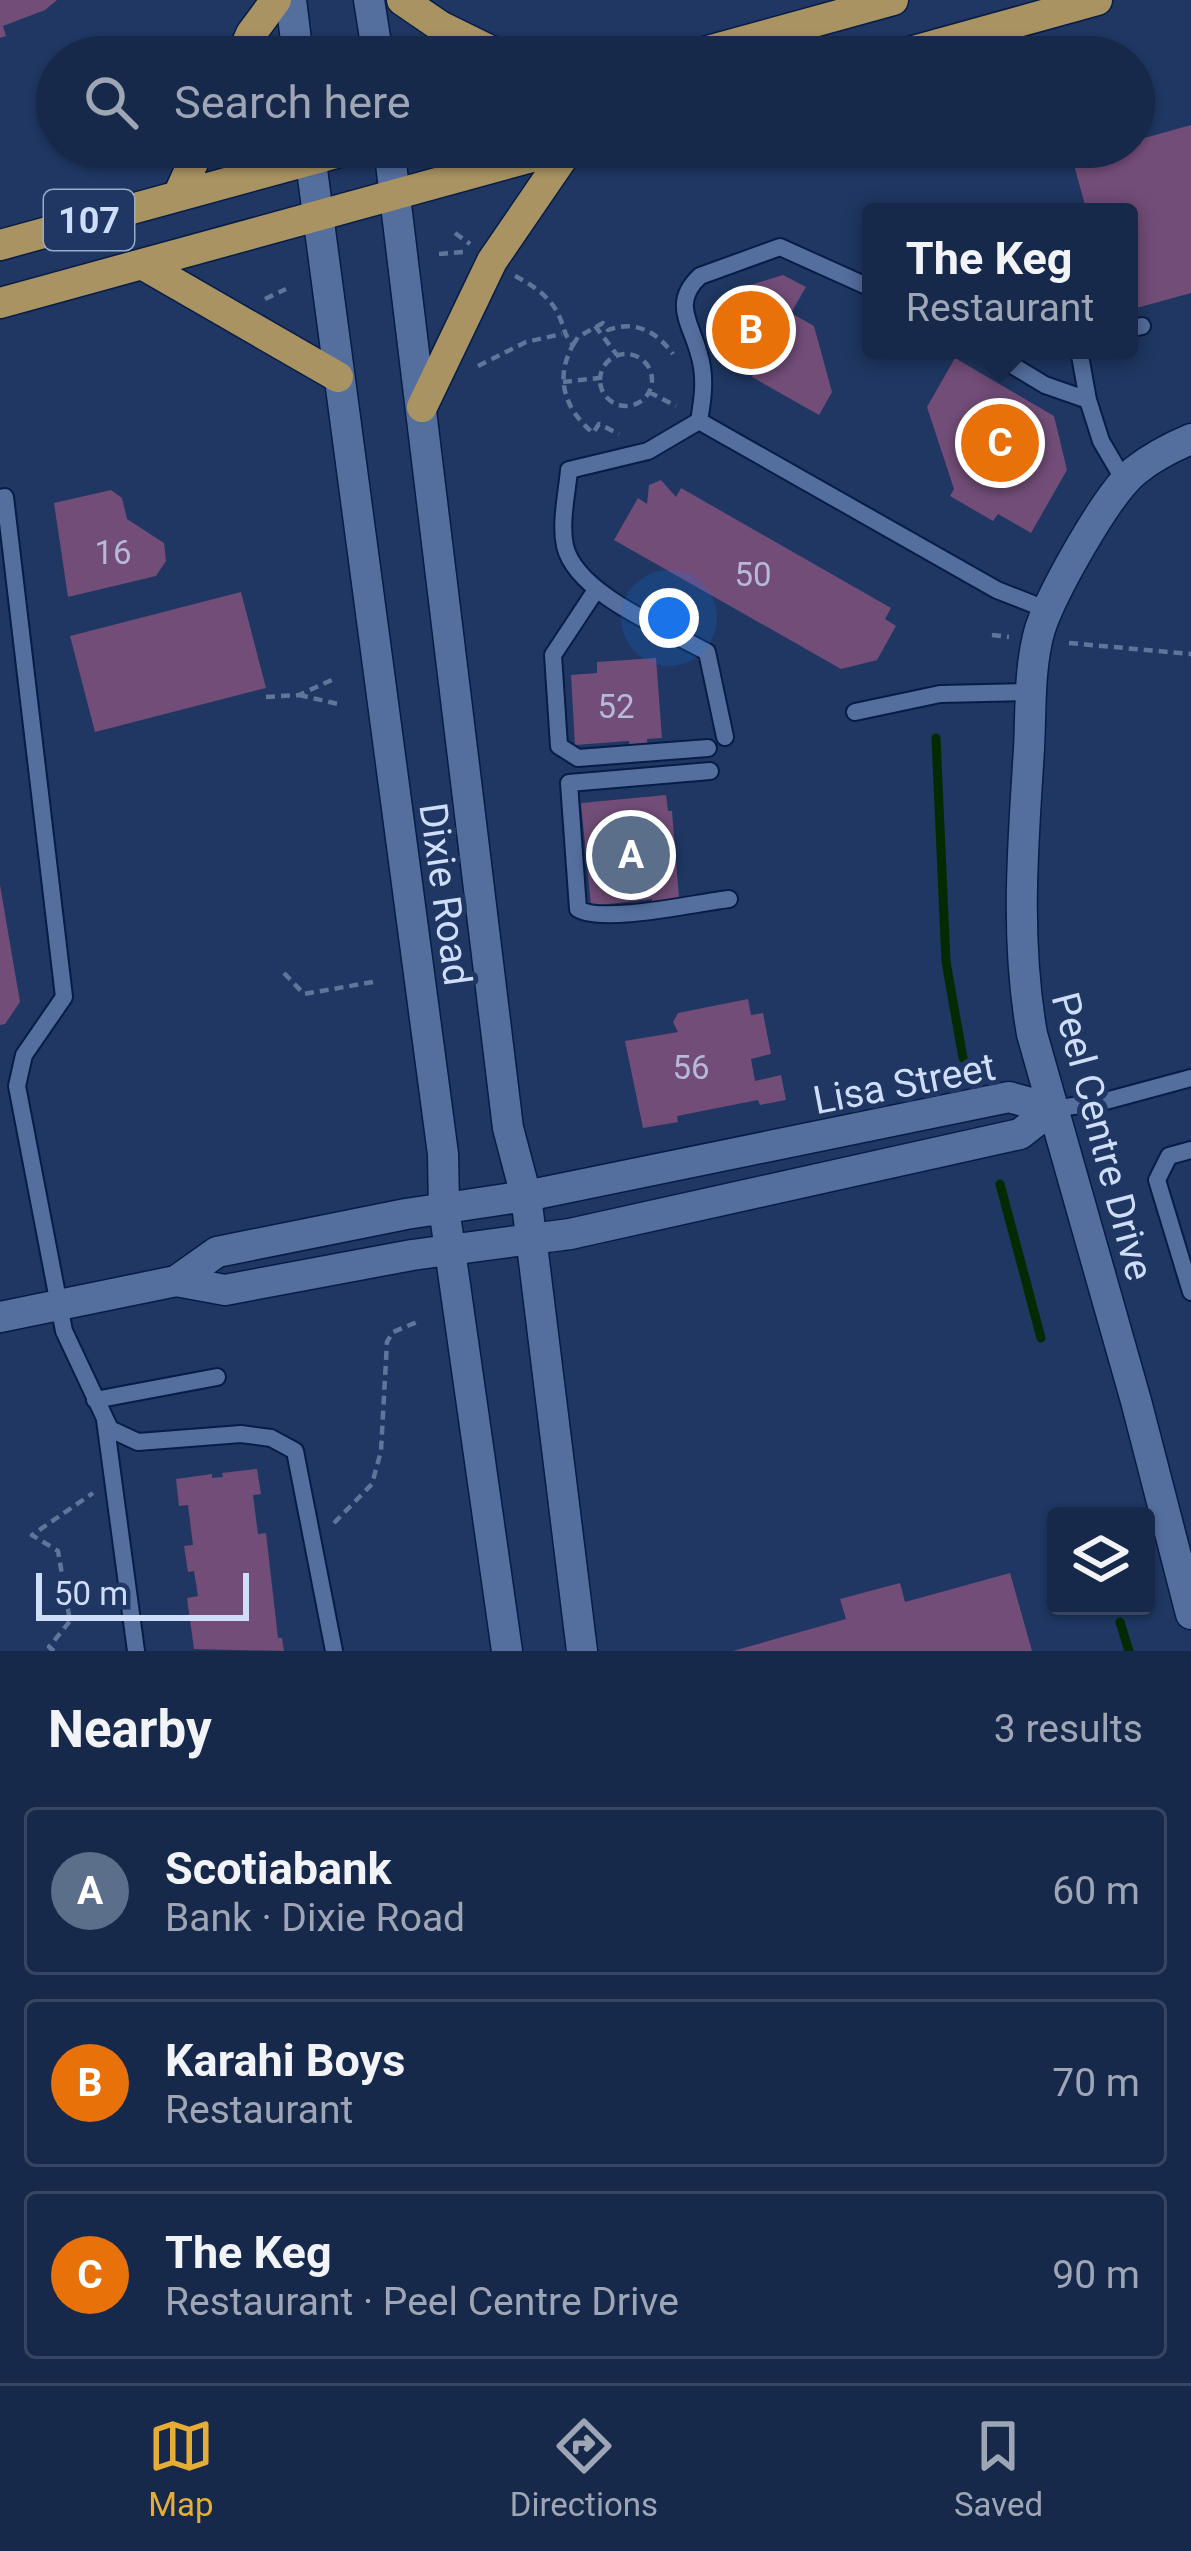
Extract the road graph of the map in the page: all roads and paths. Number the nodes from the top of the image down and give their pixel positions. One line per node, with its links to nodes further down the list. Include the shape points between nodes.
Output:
1 (276, 0): 7 (main road)
2 (291, 0): 8 (street)
3 (369, 0): 9 (street)
4 (402, 0): 10 (main road)
5 (893, 0): 11 (main road)
6 (1097, 0): 12 (main road)
7 (250, 36)
8 (295, 36)
9 (375, 36)
10 (460, 36)
11 (762, 36)
12 (968, 36)
13 (191, 168): 20 (main road)
14 (264, 168): 20 (main road, 107)
15 (312, 168): 21 (street, Dixie Road)
16 (392, 168): 19 (street, Dixie Road)
17 (492, 168): 19 (main road, 107)
18 (555, 168): 46 (main road, via 484,274)
19 (396, 194): 21 (main road, 107); 46 (street, Dixie Road)
20 (178, 196): 23 (main road, 107)
21 (318, 216): 25 (main road, 107); 39 (street, Dixie Road)
22 (455, 233): 24 (path, via 477,250)
23 (0, 245)
24 (439, 254)
25 (142, 264): 30 (main road, 107); 39 (main road)
26 (509, 274): 32 (path, via 549,301)
27 (862, 284): 48 (lane, via 780,247 700,276 683,309 704,387)
28 (266, 287): 29 (path, via 256,303)
29 (286, 290)
30 (0, 303)
31 (595, 326): 33 (path); 34 (path); 37 (path, via 647,330)
32 (563, 334): 33 (path); 38 (path)
33 (573, 345): 41 (path)
34 (617, 355): 40 (path); 43 (path, via 646,362)
35 (1002, 359): 44 (lane)
36 (1081, 359): 44 (lane)
37 (676, 360)
38 (478, 366)
39 (338, 377): 75 (street, Dixie Road)
40 (601, 378): 41 (path); 43 (path, via 615,403 635,404)
41 (562, 382): 49 (path, via 577,419 593,433 598,424)
42 (680, 390): 45 (path)
43 (650, 392): 45 (path)
44 (1088, 400): 51 (lane)
45 (674, 404): 47 (path)
46 (422, 407): 74 (street, Dixie Road, via 508,1128)
47 (662, 419)
48 (699, 421): 53 (lane, via 648,451 569,470 563,540); 54 (lane, via 997,590)
49 (629, 434)
50 (1191, 440): 51 (street, Peel Centre Drive)
51 (1125, 482): 54 (street, Peel Centre Drive)
52 (0, 498): 81 (lane, via 64,997 23,1055 17,1086)
53 (596, 590): 65 (lane, via 707,652); 66 (lane, via 553,655 560,746 578,758)
54 (1048, 610): 60 (street, Peel Centre Drive)
55 (992, 635): 56 (path)
56 (1009, 637)
57 (1069, 643): 58 (path)
58 (1191, 654)
59 (334, 680): 61 (path)
60 (1032, 692): 64 (lane, via 940,694); 72 (street, Peel Centre Drive, via 1019,905 1032,1034)
61 (299, 695): 62 (path); 63 (path)
62 (266, 697)
63 (338, 704)
64 (855, 712)
65 (725, 737)
66 (707, 748)
67 (710, 772): 68 (lane, via 568,783 578,908 614,916)
68 (729, 899)
69 (284, 974): 70 (path, via 304,994)
70 (373, 982)
71 (1191, 1078): 72 (lane)
72 (1052, 1109): 74 (street, Lisa Street, via 1009,1097); 77 (street, Lisa Street, via 1021,1134); 89 (street, Peel Centre Drive)
73 (1191, 1150): 76 (lane, via 1169,1156 1157,1180)
74 (526, 1196): 75 (street, Lisa Street); 77 (street, Dixie Road)
75 (444, 1208): 78 (street, Dixie Road); 79 (street, Lisa Street, via 217,1252)
76 (1182, 1233): 80 (lane)
77 (531, 1239): 78 (street, Lisa Street); 94 (street, Dixie Road)
78 (449, 1250): 79 (street, Lisa Street, via 224,1290); 93 (street, Dixie Road)
79 (176, 1281): 81 (street, Lisa Street)
80 (1191, 1292)
81 (61, 1303): 82 (street, Lisa Street); 85 (lane, via 64,1331)
82 (0, 1317)
83 (417, 1322): 88 (path, via 387,1342 372,1484)
84 (217, 1377): 85 (lane)
85 (95, 1400): 86 (lane)
86 (105, 1420): 87 (lane); 88 (lane, via 128,1441 241,1434 295,1451)
87 (112, 1479): 90 (path, via 32,1535 58,1551 70,1621 49,1647); 91 (lane)
88 (313, 1544): 92 (lane)
89 (1191, 1614)
90 (54, 1651)
91 (136, 1651)
92 (334, 1651)
93 (507, 1651)
94 (582, 1651)

